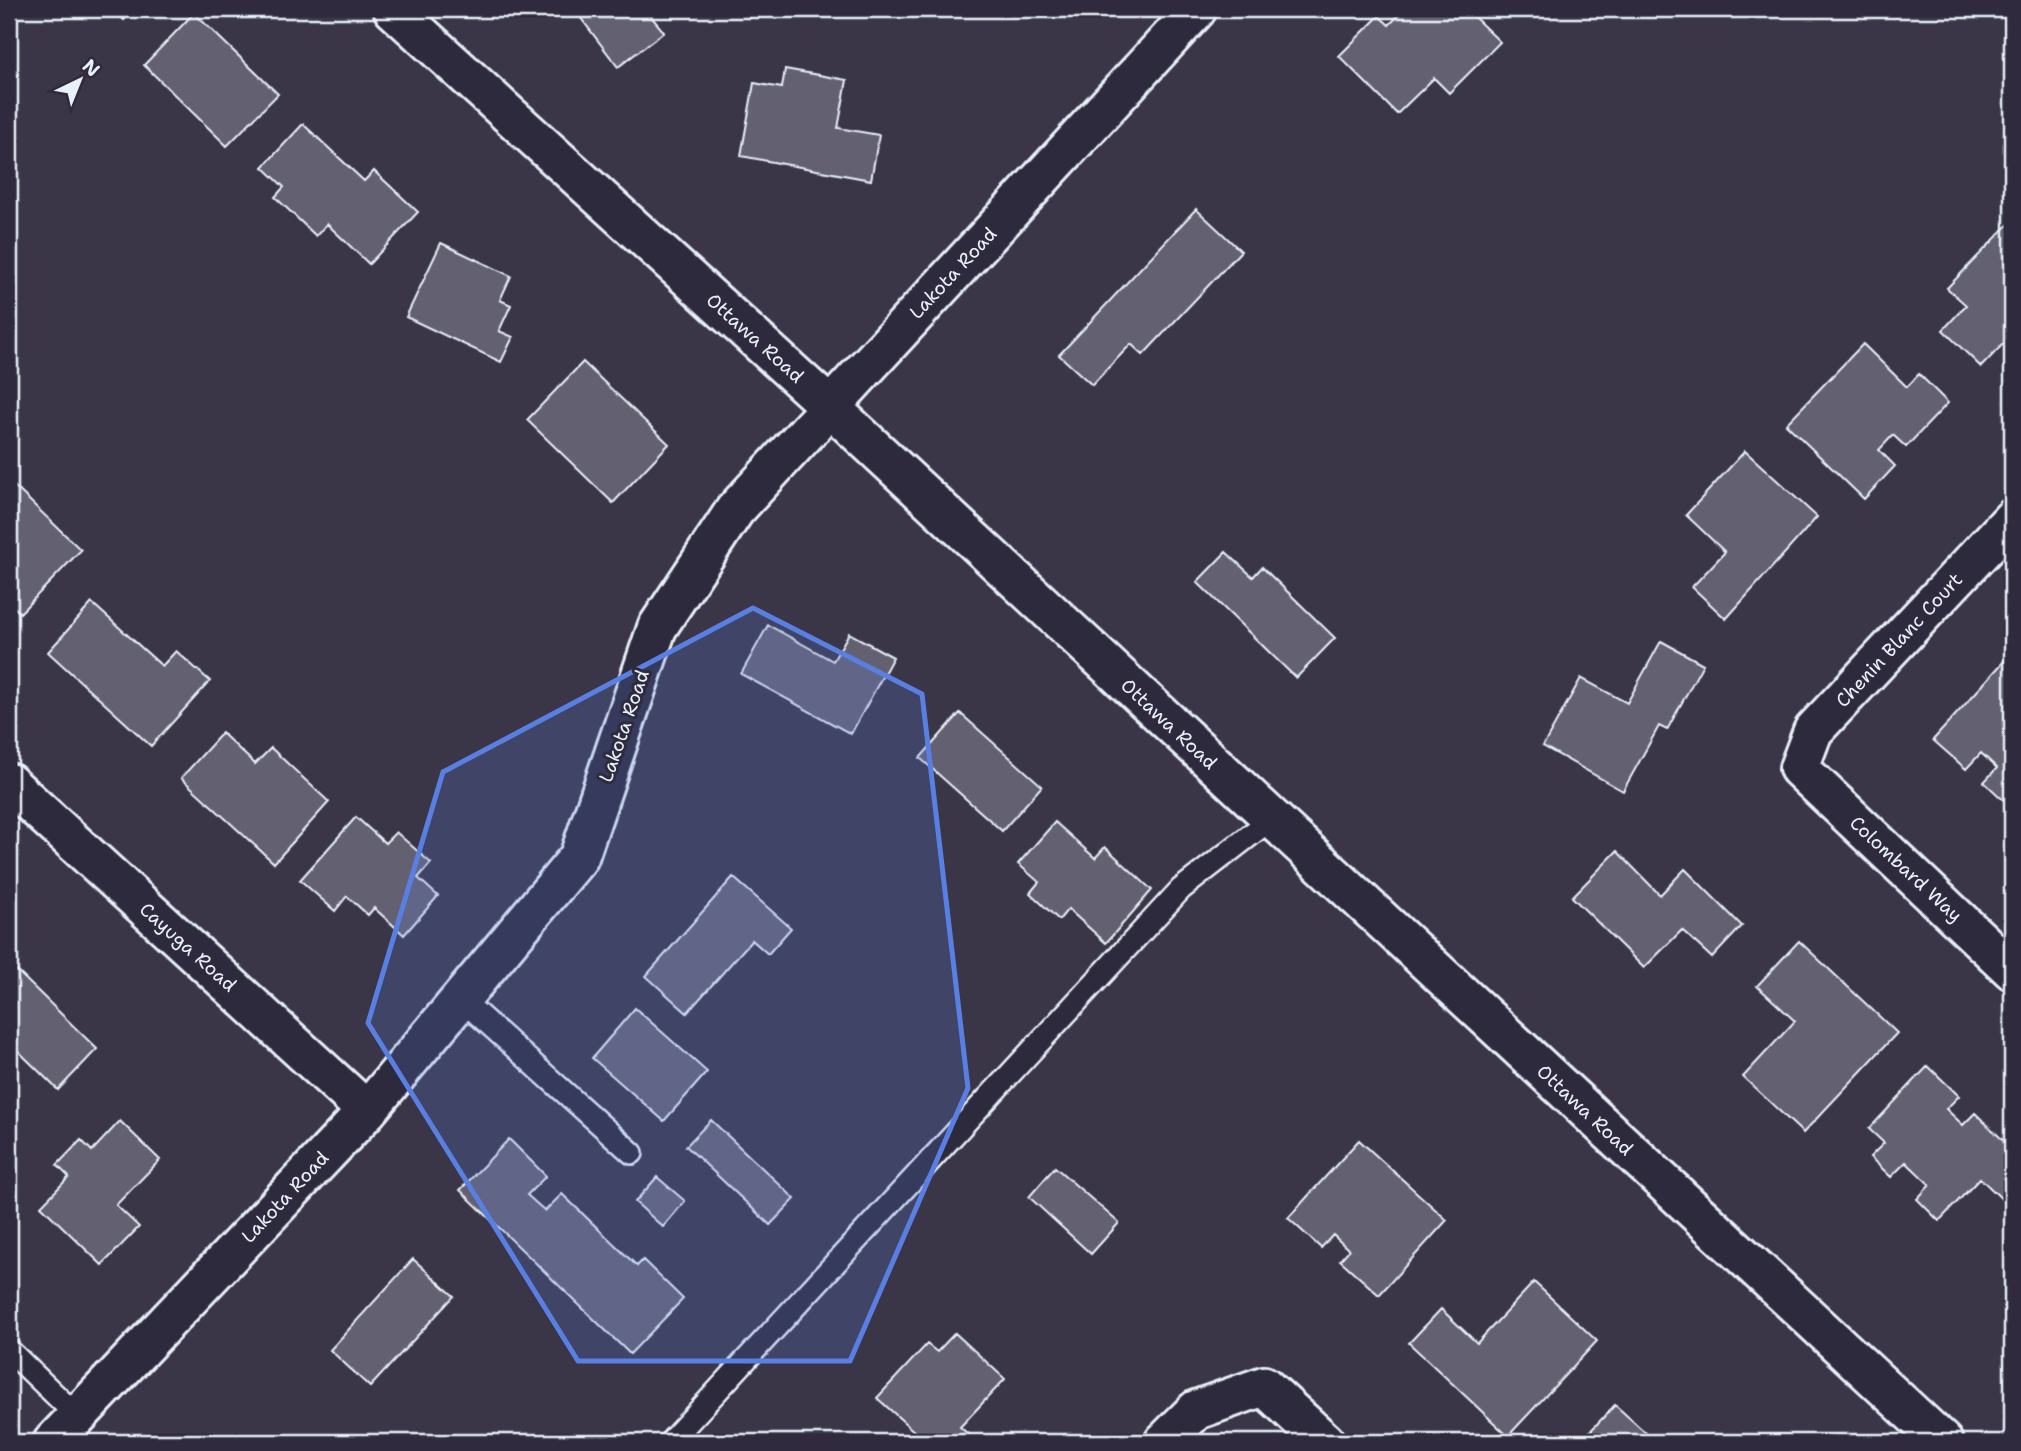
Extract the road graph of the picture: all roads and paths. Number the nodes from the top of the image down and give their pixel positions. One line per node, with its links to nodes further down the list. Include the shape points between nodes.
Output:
1 (393, 9): 3 (street, Ottawa Road)
2 (1197, 9): 3 (street, Lakota Road)
3 (830, 406): 7 (street, Ottawa Road); 9 (street, Lakota Road, via 735,510 657,628 579,857)
4 (2012, 519): 5 (street, Chenin Blanc Court, via 1813,730)
5 (1799, 768): 8 (street, Colombard Way)
6 (9, 783): 10 (street, Cayuga Road)
7 (1271, 819): 14 (lane, via 1181,889); 17 (street, Ottawa Road)
8 (2012, 970)
9 (461, 999): 10 (street, Lakota Road); 11 (lane)
10 (367, 1111): 13 (street, Lakota Road)
11 (632, 1153)
12 (9, 1350): 13 (lane)
13 (65, 1429)
14 (670, 1442)
15 (1164, 1442): 16 (street, via 1196,1410 1264,1386)
16 (1325, 1442)
17 (1944, 1442)

